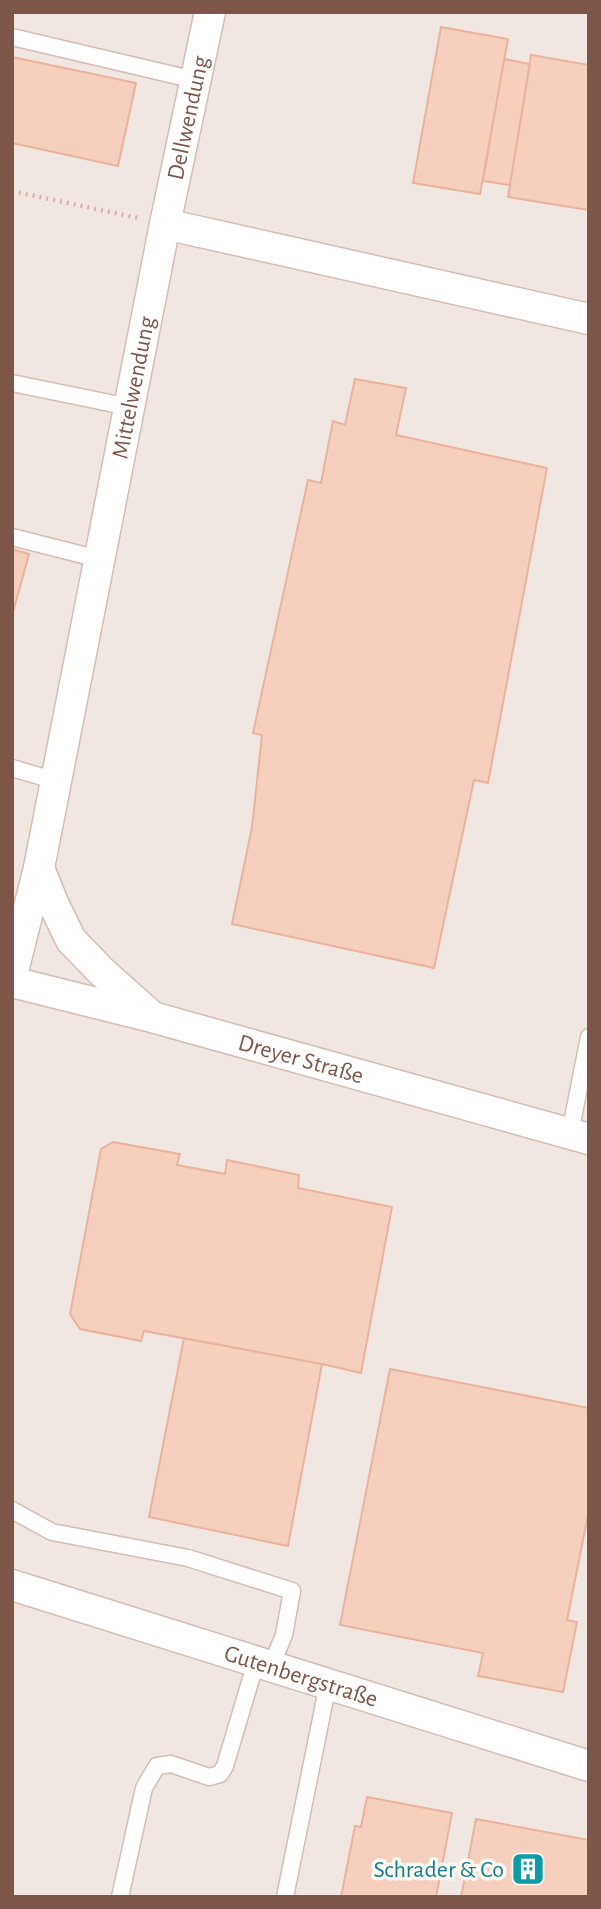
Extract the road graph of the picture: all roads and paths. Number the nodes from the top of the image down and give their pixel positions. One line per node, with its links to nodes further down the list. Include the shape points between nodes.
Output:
1 (210, 12): 3 (street, Dellwendung)
2 (12, 37): 3 (lane)
3 (195, 80): 5 (street, Dellwendung)
4 (12, 191): 5 (path)
5 (165, 224): 6 (street); 8 (street, Mittelwendung)
6 (589, 319)
7 (12, 383): 8 (lane)
8 (129, 407): 10 (street, Mittelwendung)
9 (12, 537): 10 (lane)
10 (99, 559): 12 (street, Mittelwendung)
11 (12, 768): 12 (lane)
12 (55, 781): 13 (street, Mittelwendung)
13 (39, 868): 14 (street, Mittelwendung); 16 (street, via 71,940)
14 (12, 975)
15 (12, 982): 16 (street, Dreyer Straße)
16 (152, 1017): 18 (street, Dreyer Straße)
17 (589, 1037): 18 (lane)
18 (580, 1136)
19 (12, 1510): 21 (lane, via 52,1532 188,1558 292,1591 284,1635)
20 (12, 1585): 21 (street, Gutenbergstraße)
21 (264, 1664): 22 (street, Gutenbergstraße); 24 (lane, via 219,1774 209,1777 171,1764 157,1766 144,1788)
22 (328, 1684): 23 (street, Gutenbergstraße); 25 (lane)
23 (589, 1766)
24 (120, 1897)
25 (285, 1897)

